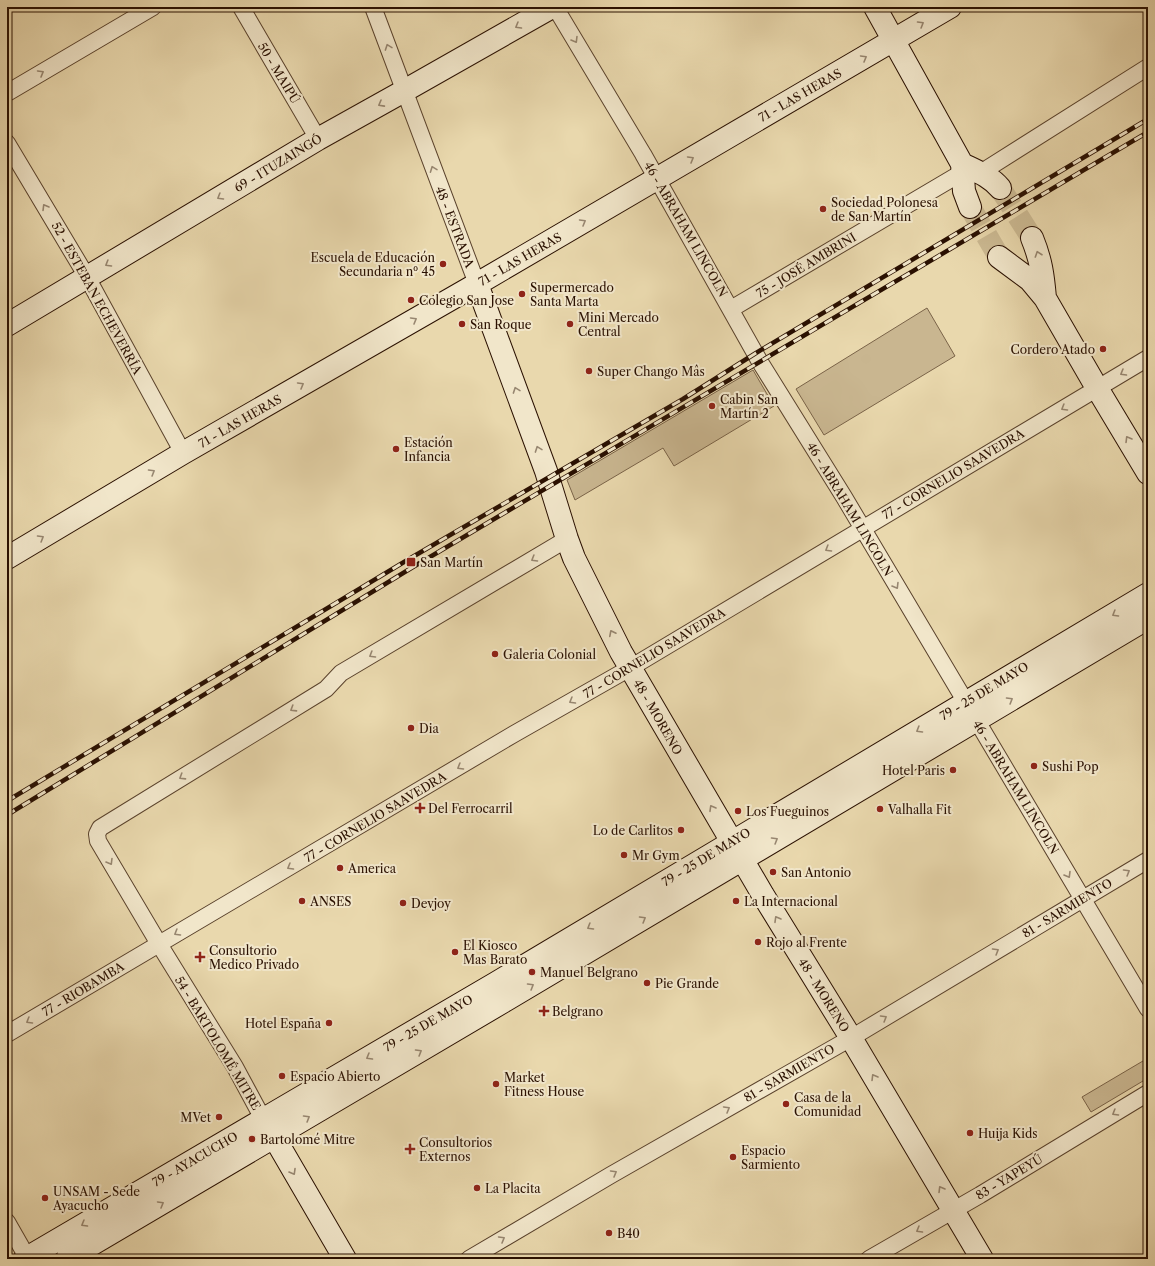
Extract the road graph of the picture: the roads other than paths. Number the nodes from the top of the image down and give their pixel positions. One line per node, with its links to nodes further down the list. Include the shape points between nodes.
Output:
1 (153, 7): 10 (street, one-way to 1)
2 (240, 7): 11 (street, 50 - MAIPÚ)
3 (373, 7): 9 (street, 48 - ESTRADA, one-way to 3)
4 (551, 7): 9 (street, 69 - ITUZAINGÓ, one-way to 9); 14 (street, 46 - ABRAHAM LINCOLN, one-way to 14)
5 (875, 7): 7 (street)
6 (950, 7): 7 (street, 71 - LAS HERAS, one-way to 6)
7 (893, 41): 13 (street); 14 (street, 71 - LAS HERAS, one-way to 7)
8 (1148, 67): 13 (street, 75 - JOSÉ AMBRINI, via 985,170)
9 (404, 91): 11 (street, 69 - ITUZAINGÓ, one-way to 11); 20 (street, 48 - ESTRADA, one-way to 9)
10 (7, 93)
11 (318, 139): 19 (street, 69 - ITUZAINGÓ, one-way to 19)
12 (7, 143): 19 (street, 52 - ESTEBAN ECHEVERRÍA, one-way to 12)
13 (968, 169): 15 (street, via 988,176); 16 (street, via 964,191); 22 (street, 75 - JOSÉ AMBRINI)
14 (657, 179): 20 (street, 71 - LAS HERAS, one-way to 14); 22 (street, 46 - ABRAHAM LINCOLN)
15 (1000, 188)
16 (970, 207)
17 (1032, 238): 21 (street, one-way to 17, via 1042,267)
18 (999, 257): 21 (street, via 1030,280)
19 (87, 277): 23 (street, 69 - ITUZAINGÓ); 26 (street, 52 - ESTEBAN ECHEVERRÍA)
20 (477, 284): 26 (street, 71 - LAS HERAS, one-way to 20); 29 (street, 48 - ESTRADA, one-way to 20, via 546,471)
21 (1046, 298): 25 (street)
22 (731, 309): 28 (street, 46 - ABRAHAM LINCOLN, via 760,362)
23 (7, 325)
24 (1148, 358): 25 (street, 77 - CORNELIO SAAVEDRA, one-way to 25)
25 (1097, 388): 27 (street, one-way to 25); 28 (street, 77 - CORNELIO SAAVEDRA, one-way to 28)
26 (183, 453): 30 (street, 71 - LAS HERAS, one-way to 26)
27 (1148, 473)
28 (862, 529): 33 (street, 77 - CORNELIO SAAVEDRA, one-way to 33); 34 (street, 46 - ABRAHAM LINCOLN, one-way to 34)
29 (567, 539): 33 (street, 48 - MORENO, one-way to 29, via 574,558); 38 (street, 54 - BARTOLOMÉ MITRE, one-way to 38, via 341,673 326,689 100,828 97,834 98,842)
30 (7, 558)
31 (1148, 594): 34 (street, 79 - 25 DE MAYO, one-way to 34)
32 (1148, 618): 34 (street, 79 - 25 DE MAYO, one-way to 32)
33 (630, 668): 35 (street, 48 - MORENO, one-way to 33); 38 (street, 77 - CORNELIO SAAVEDRA, one-way to 38)
34 (972, 711): 35 (street, 79 - 25 DE MAYO); 37 (street, 46 - ABRAHAM LINCOLN, one-way to 37)
35 (736, 851): 41 (street, 48 - MORENO, one-way to 35); 43 (street, 79 - 25 DE MAYO, one-way to 43, via 496,983); 44 (street, 79 - 25 DE MAYO, one-way to 35)
36 (1148, 860): 37 (street, 81 - SARMIENTO, one-way to 36)
37 (1082, 899): 39 (street, 46 - ABRAHAM LINCOLN); 41 (street, 81 - SARMIENTO, one-way to 37)
38 (159, 944): 40 (street, 77 - RIOBAMBA, one-way to 40); 43 (street, 54 - BARTOLOMÉ MITRE)
39 (1148, 1009)
40 (7, 1034)
41 (851, 1038): 45 (street, 48 - MORENO, one-way to 41); 50 (street, 81 - SARMIENTO, one-way to 41)
42 (1148, 1093): 45 (street, 83 - YAPEYÚ, one-way to 45)
43 (263, 1119): 44 (street, 54 - BARTOLOMÉ MITRE); 47 (street, 79 - AYACUCHO, one-way to 47)
44 (274, 1138): 48 (street, 79 - AYACUCHO, one-way to 44); 49 (street, 54 - BARTOLOMÉ MITRE, one-way to 49)
45 (953, 1210): 51 (street, 83 - YAPEYÚ, one-way to 51); 52 (street, 48 - MORENO)
46 (7, 1222): 47 (street)
47 (27, 1258)
48 (67, 1259)
49 (345, 1259)
50 (469, 1259)
51 (869, 1259)
52 (982, 1259)

